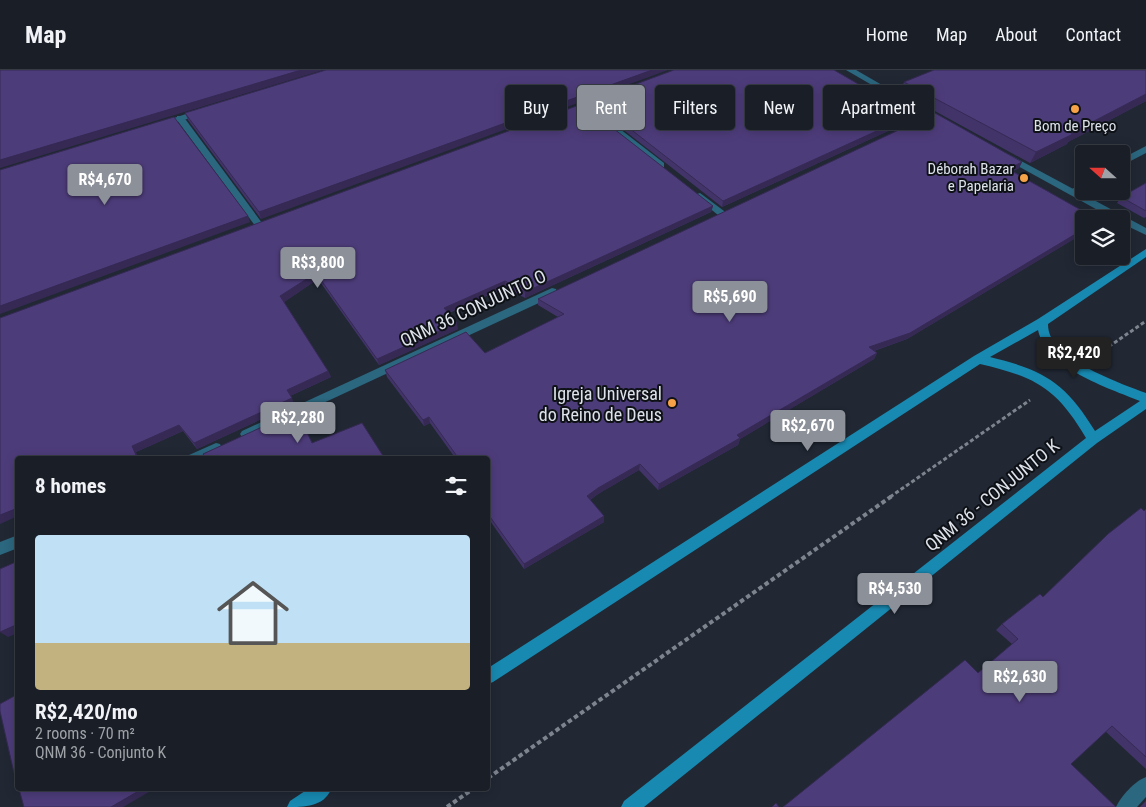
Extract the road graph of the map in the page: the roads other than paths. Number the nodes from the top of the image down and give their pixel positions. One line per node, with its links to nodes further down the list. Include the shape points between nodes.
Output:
1 (850, 70): 4 (street, via 928,118)
2 (208, 110): 3 (street)
3 (180, 118): 5 (street); 15 (street)
4 (950, 126)
5 (152, 127)
6 (616, 130): 10 (street)
7 (1146, 149): 9 (street)
8 (1002, 154): 13 (street)
9 (1130, 158)
10 (668, 171)
11 (691, 189): 14 (street)
12 (1075, 190): 13 (street)
13 (1072, 192): 16 (street)
14 (721, 214)
15 (259, 225)
16 (1146, 232)
17 (1146, 252): 19 (main road)
18 (560, 288): 24 (street, QNM 36 CONJUNTO O)
19 (1042, 322): 20 (main road); 21 (main road, via 1049,344 1064,358 1113,385)
20 (978, 359): 23 (main road, via 1003,364 1052,384 1078,412); 27 (main road)
21 (1146, 398)
22 (1146, 403): 23 (main road, QNM 36 - CONJUNTO K)
23 (1093, 439): 30 (main road, QNM 36 - CONJUNTO K)
24 (200, 456)
25 (15, 542): 26 (street)
26 (0, 549)
27 (490, 677)
28 (1146, 785): 32 (street)
29 (320, 791): 31 (main road)
30 (640, 804)
31 (296, 807)
32 (1124, 807)

